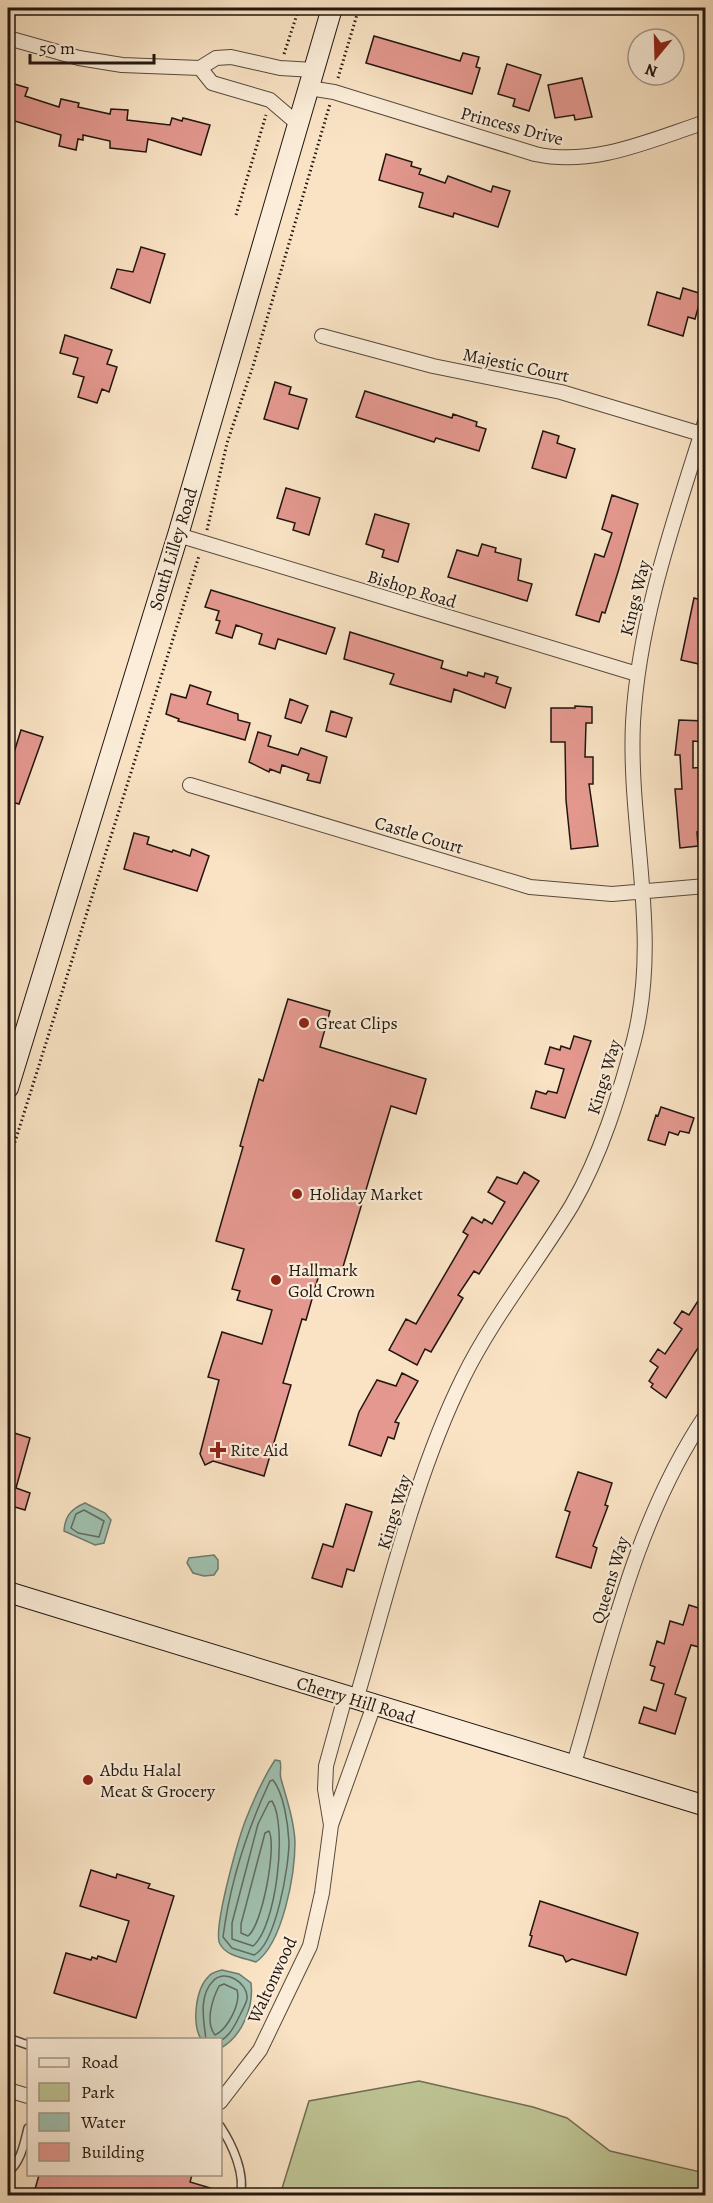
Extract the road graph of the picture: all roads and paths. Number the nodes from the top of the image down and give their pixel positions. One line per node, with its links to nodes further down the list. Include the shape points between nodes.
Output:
1 (332, 8): 5 (street, South Lilley Road)
2 (359, 8): 6 (path)
3 (8, 38): 4 (street, Princess Drive, via 79,58 123,65)
4 (200, 68): 5 (street, Princess Drive, via 216,58 231,57); 8 (street, via 212,83 270,100)
5 (311, 79): 6 (street, Princess Drive); 8 (street, South Lilley Road)
6 (334, 92): 7 (street, Princess Drive, via 535,154 565,159 604,155); 13 (path, via 227,444)
7 (705, 122)
8 (298, 124): 12 (street, South Lilley Road)
9 (322, 336): 11 (street, Majestic Court, via 433,366 561,392)
10 (705, 419): 11 (street, Kings Way)
11 (701, 434): 14 (street, Kings Way, via 650,607)
12 (177, 535): 13 (street, Bishop Road); 18 (street, South Lilley Road)
13 (202, 545): 14 (street, Bishop Road); 19 (path)
14 (637, 674): 17 (street, Kings Way, via 633,777)
15 (189, 785): 17 (street, Castle Court, via 530,887 584,893)
16 (705, 886): 17 (street, Castle Court)
17 (643, 892): 22 (street, Kings Way, via 646,946 642,998 608,1127 572,1204 486,1336 451,1403 418,1492)
18 (8, 1088)
19 (8, 1164)
20 (704, 1421): 23 (street, Queens Way, via 669,1474 646,1527)
21 (8, 1592): 22 (street, Cherry Hill Road)
22 (358, 1701): 23 (street, Cherry Hill Road); 25 (street, Waltonwood); 25 (street, Waltonwood, via 326,1766)
23 (573, 1767): 24 (street, Cherry Hill Road)
24 (705, 1806)
25 (331, 1825): 30 (street, Waltonwood, via 310,1946 260,2050)
26 (8, 2038): 27 (lane)
27 (27, 2044)
28 (8, 2090): 29 (street)
29 (27, 2096)
30 (222, 2099)
31 (222, 2129): 34 (lane, via 243,2185)
32 (27, 2131): 33 (lane, via 15,2167)
33 (8, 2172)
34 (240, 2196)

